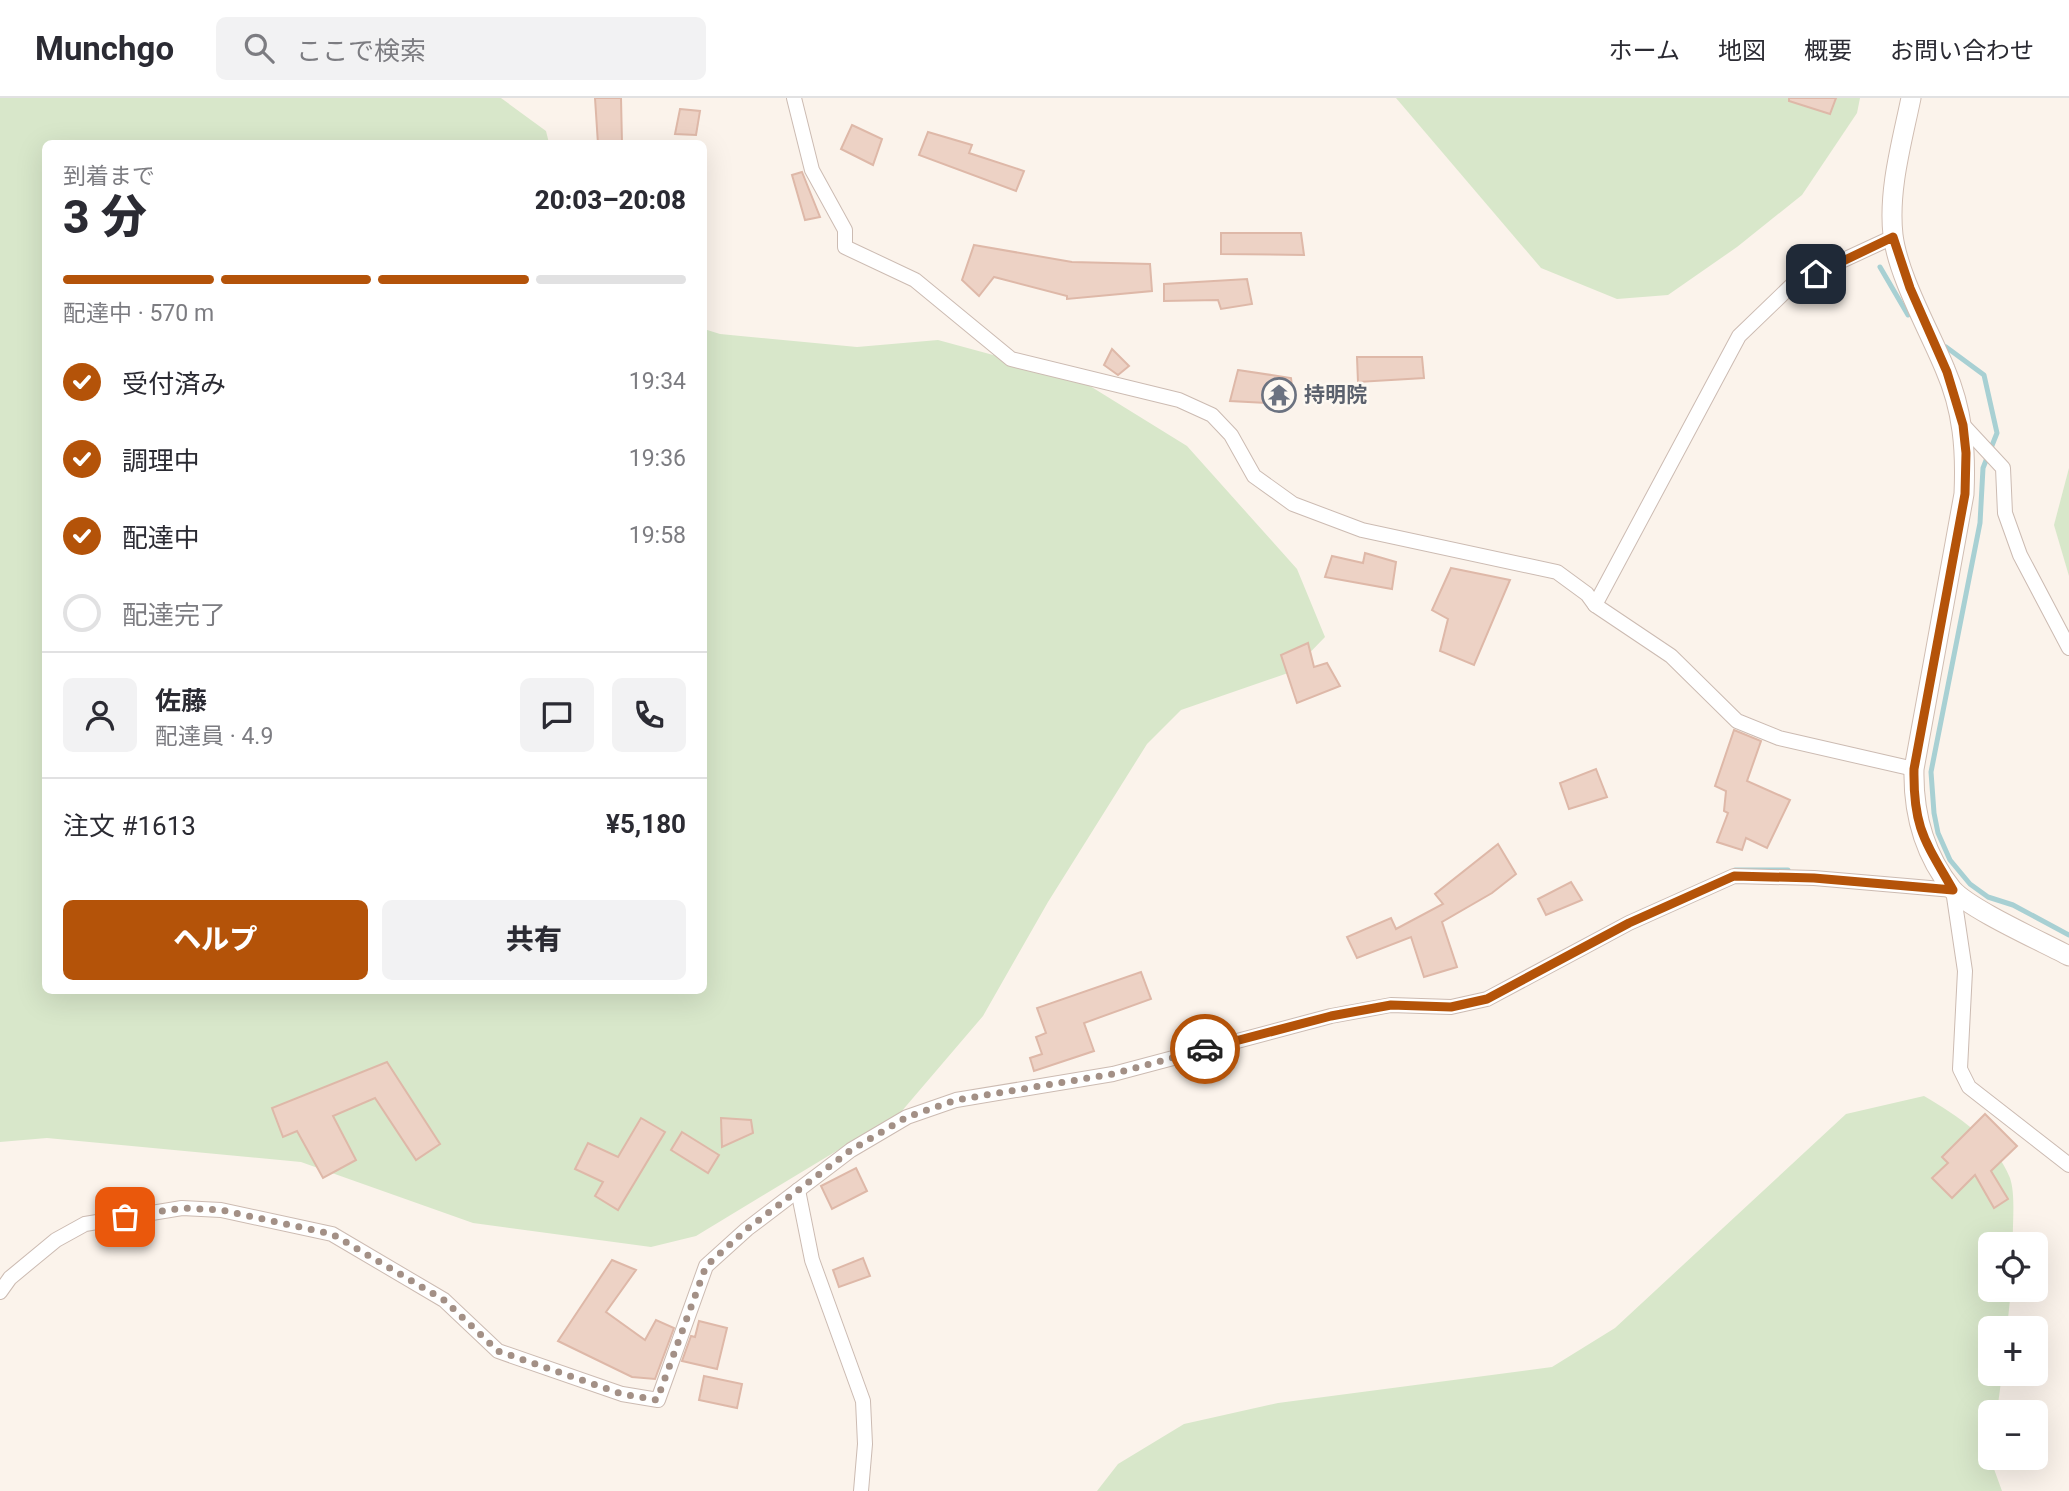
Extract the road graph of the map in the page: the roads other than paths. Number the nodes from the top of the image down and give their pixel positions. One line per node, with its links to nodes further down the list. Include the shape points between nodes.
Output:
1 (794, 98): 5 (street, via 812,170 845,230 845,247 915,279 1011,359 1179,400 1212,415 1231,435 1254,476 1293,504 1362,530 1557,572)
2 (1911, 98): 3 (street, via 1898,164)
3 (1893, 237): 4 (street); 5 (street, via 1794,283 1739,336)
4 (1963, 425): 6 (street, via 2003,468 2005,513 2020,555); 7 (street, via 1965,494)
5 (1595, 605): 7 (street, via 1671,656 1737,721 1779,738)
6 (2069, 648)
7 (1914, 769): 8 (street, via 1919,831)
8 (1953, 890): 9 (street); 10 (street, via 1965,971 1960,1069 1969,1087); 11 (street, via 1734,876 1629,923 1487,999 1451,1007 1391,1005 1331,1016 1113,1074 956,1100 907,1117 851,1150)
9 (2069, 956)
10 (2069, 1166)
11 (798, 1190): 12 (street, via 706,1266 657,1400 622,1394 498,1351 444,1300 332,1234 221,1210 182,1208 85,1224 56,1241 10,1278); 13 (street, via 812,1260 863,1401)
12 (0, 1292)
13 (861, 1491)

